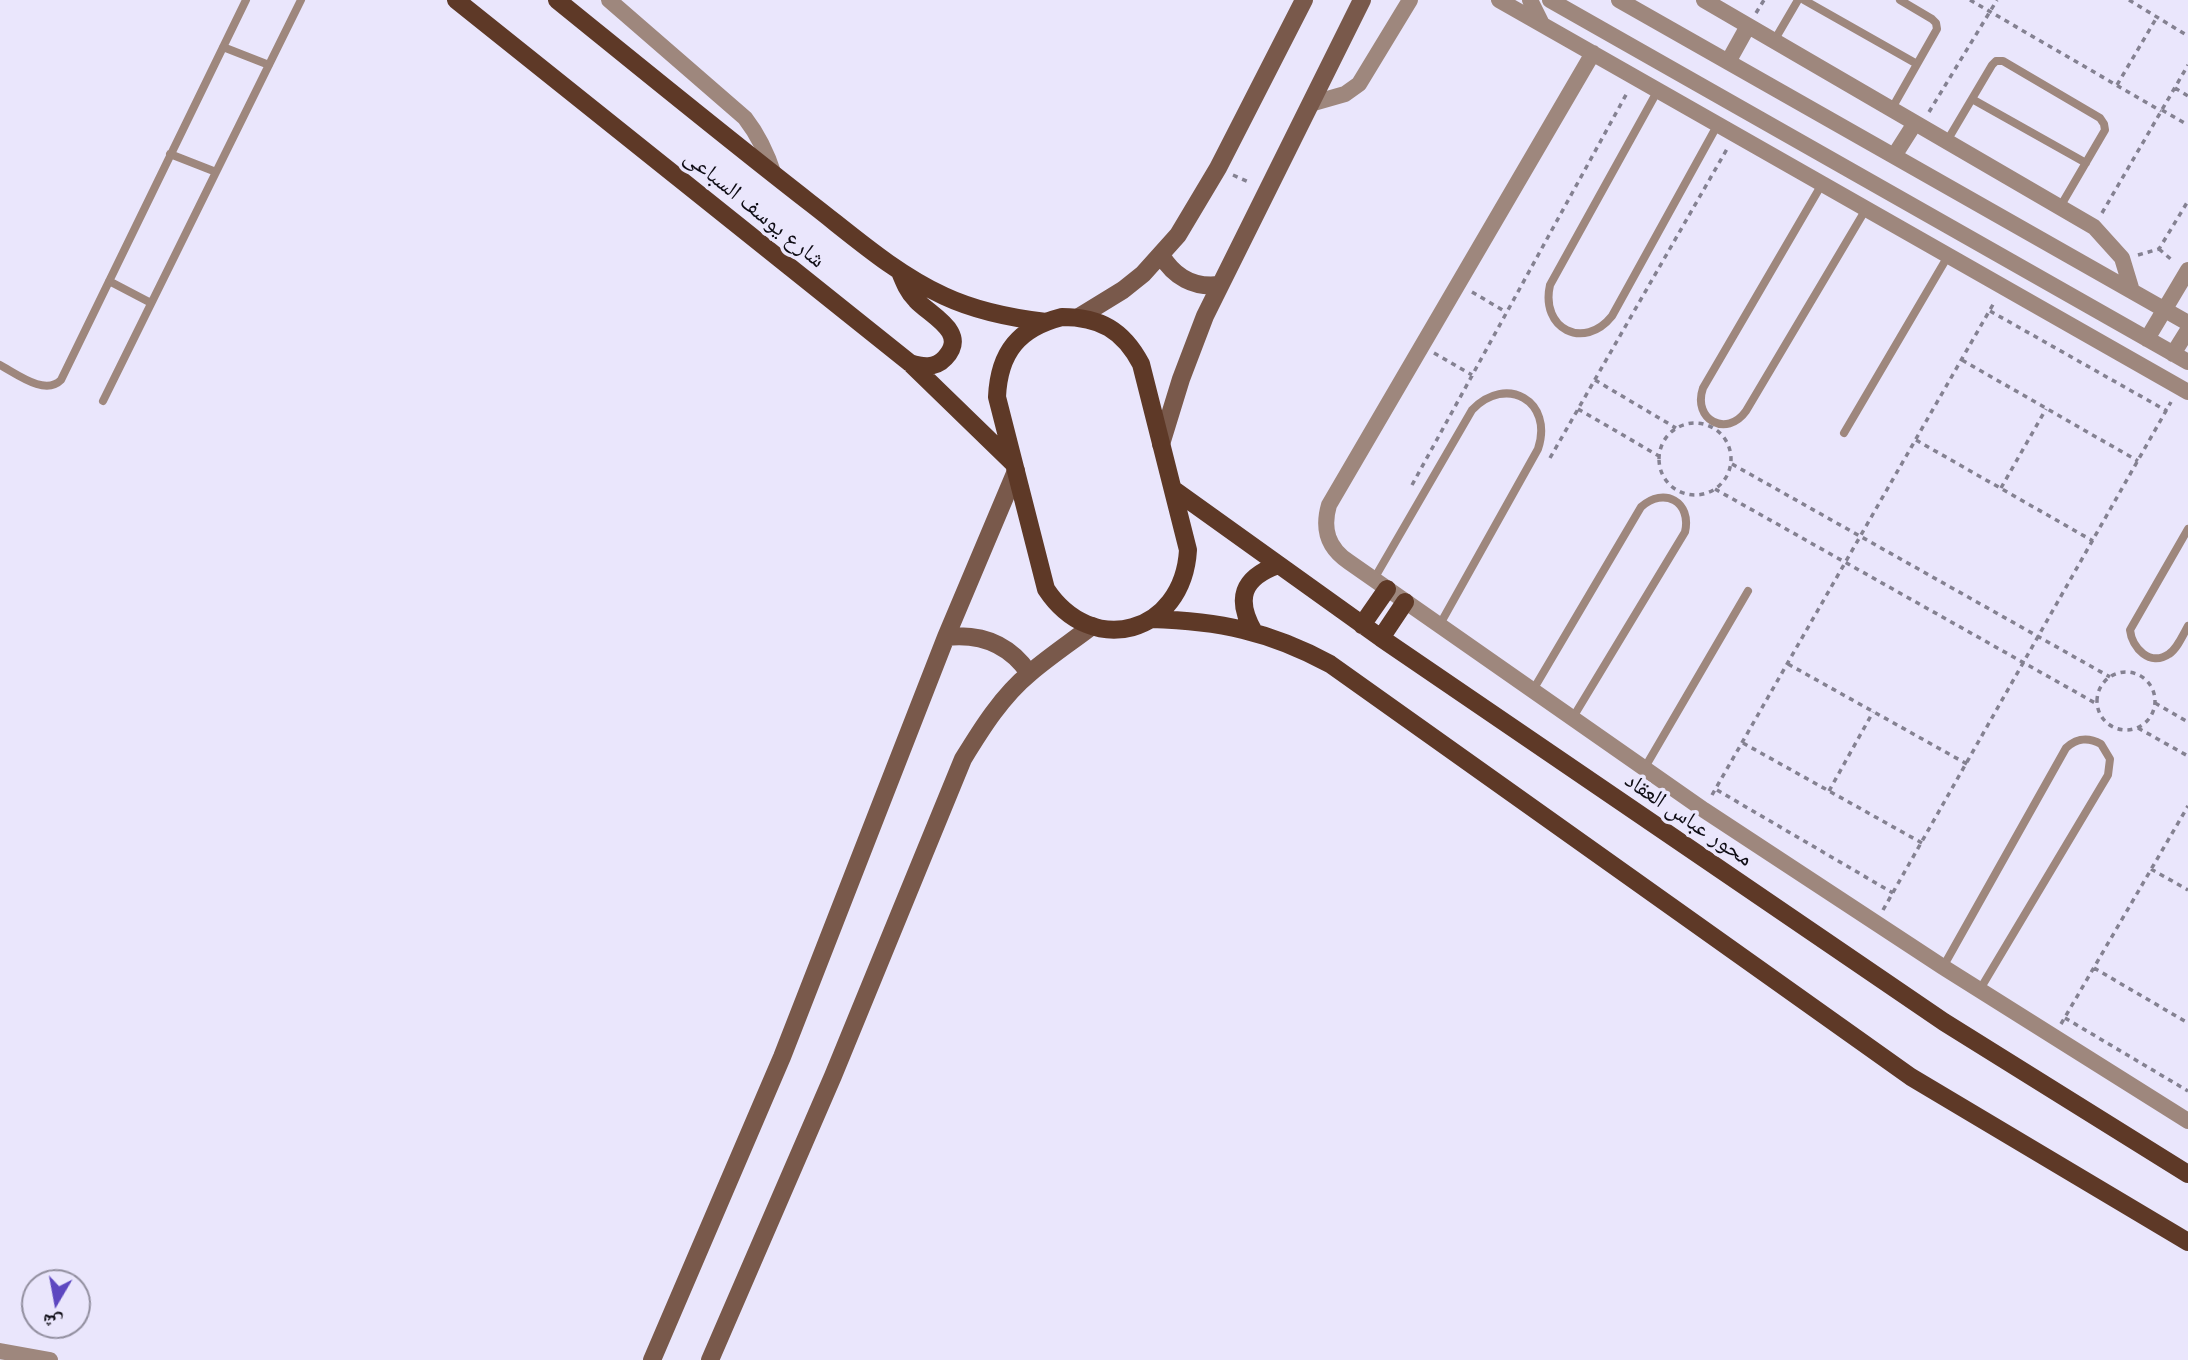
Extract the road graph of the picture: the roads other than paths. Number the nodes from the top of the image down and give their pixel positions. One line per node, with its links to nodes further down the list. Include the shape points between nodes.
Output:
1 (246, 0): 21 (lane)
2 (301, 0): 25 (lane)
3 (456, 0): 57 (main road, شارع يوسف السباعى)
4 (557, 0): 37 (main road, شارع يوسف السباعى)
5 (609, 0): 37 (street, via 745,118 757,133)
6 (1304, 0): 41 (main road, via 1218,168)
7 (1362, 0): 28 (main road)
8 (1410, 0): 28 (street, via 1359,84 1345,94)
9 (1499, 0): 18 (street)
10 (1530, 0): 18 (street)
11 (1550, 0): 54 (street)
12 (1619, 0): 23 (street)
13 (1704, 0): 17 (street)
14 (1798, 0): 20 (lane)
15 (1804, 0): 24 (lane)
16 (1900, 0): 24 (lane, via 1937,26)
17 (1722, 5): 19 (street)
18 (1542, 24): 22 (street)
19 (1748, 26): 20 (street); 23 (street)
20 (1774, 41): 29 (street)
21 (223, 47): 25 (lane); 33 (lane)
22 (1593, 53): 26 (street); 67 (street, via 1326,514 1327,534 1335,550)
23 (1728, 62): 34 (street)
24 (1917, 64): 29 (lane)
25 (269, 65): 36 (lane)
26 (1658, 90): 30 (street); 30 (lane, via 1550,285 1549,311 1566,330 1592,332 1612,316)
27 (1972, 99): 32 (lane); 35 (lane); 35 (lane, via 1992,65 2003,61 2103,121 2105,131)
28 (1310, 104): 46 (main road)
29 (1891, 110): 31 (street)
30 (1718, 124): 38 (street)
31 (1918, 124): 32 (street); 34 (street)
32 (1947, 141): 39 (street)
33 (170, 154): 36 (lane); 45 (lane)
34 (1894, 156): 47 (street)
35 (2086, 163): 39 (lane)
36 (216, 172): 48 (lane)
37 (774, 175): 44 (main road, شارع يوسف السباعى)
38 (1822, 184): 40 (street); 40 (lane, via 1703,388 1702,411 1713,421 1735,422 1746,411)
39 (2060, 207): 47 (street, via 2094,227 2122,258)
40 (1866, 209): 42 (street)
41 (1161, 255): 46 (main road, via 1181,278 1199,285); 50 (main road, via 1123,290)
42 (1948, 256): 59 (street); 61 (lane)
43 (2188, 270): 49 (street)
44 (899, 271): 51 (main road, شارع يوسف السباعى, via 969,306); 57 (main road, via 916,300 951,334 950,350 940,363 925,367)
45 (109, 281): 48 (lane); 58 (lane, via 57,384 43,386)
46 (1220, 285): 62 (main road, via 1181,379)
47 (2132, 291): 49 (street)
48 (152, 303): 60 (lane)
49 (2164, 310): 52 (street); 54 (street)
50 (1079, 317): 51 (main road); 62 (main road, via 1110,327 1133,349 1141,363)
51 (1046, 321): 63 (main road, via 1019,338 998,381)
52 (2188, 323)
53 (2188, 330): 55 (street)
54 (2147, 339): 55 (street)
55 (2173, 354): 56 (street)
56 (2188, 362)
57 (909, 363): 63 (main road, شارع يوسف السباعى)
58 (0, 366)
59 (2184, 390)
60 (103, 401)
61 (1844, 433)
62 (1161, 444): 64 (main road)
63 (1015, 467): 72 (main road, via 1046,589 1065,612); 76 (main road)
64 (1173, 489): 66 (main road, محور عباس العقاد); 70 (main road, via 1188,550 1187,567 1175,597)
65 (2188, 528): 74 (lane, via 2130,630 2131,638 2140,652 2164,657 2172,653)
66 (1278, 565): 71 (main road, محور عباس العقاد); 75 (main road, via 1261,571 1249,583 1243,600 1245,617)
67 (1380, 584): 69 (street); 71 (main road); 73 (lane, via 1472,410 1495,394 1524,398 1541,421 1538,449)
68 (1748, 592): 81 (lane)
69 (1405, 602): 73 (street); 77 (main road)
70 (1151, 619): 72 (main road, via 1122,629); 75 (main road, via 1221,624)
71 (1362, 625): 77 (main road, محور عباس العقاد)
72 (1092, 626): 78 (main road)
73 (1439, 626): 79 (street)
74 (2188, 626)
75 (1254, 632): 86 (main road, via 1306,651 1353,679 1911,1077)
76 (946, 637): 78 (main road, via 994,642 1014,655); 89 (main road, via 782,1056)
77 (1381, 638): 85 (main road, محور عباس العقاد, via 1944,1022)
78 (1029, 673): 90 (main road, via 993,714 963,759)
79 (1532, 692): 80 (street); 80 (lane, via 1642,507 1662,497 1677,503 1686,516 1685,532)
80 (1572, 719): 81 (street)
81 (1644, 769): 82 (street)
82 (1943, 967): 83 (street); 83 (lane, via 2066,748 2087,739 2101,744 2110,759 2108,775)
83 (1979, 991): 84 (street)
84 (2188, 1121)
85 (2188, 1174)
86 (2188, 1242)
87 (0, 1351): 88 (street)
88 (50, 1360)
89 (652, 1360)
90 (710, 1360)

